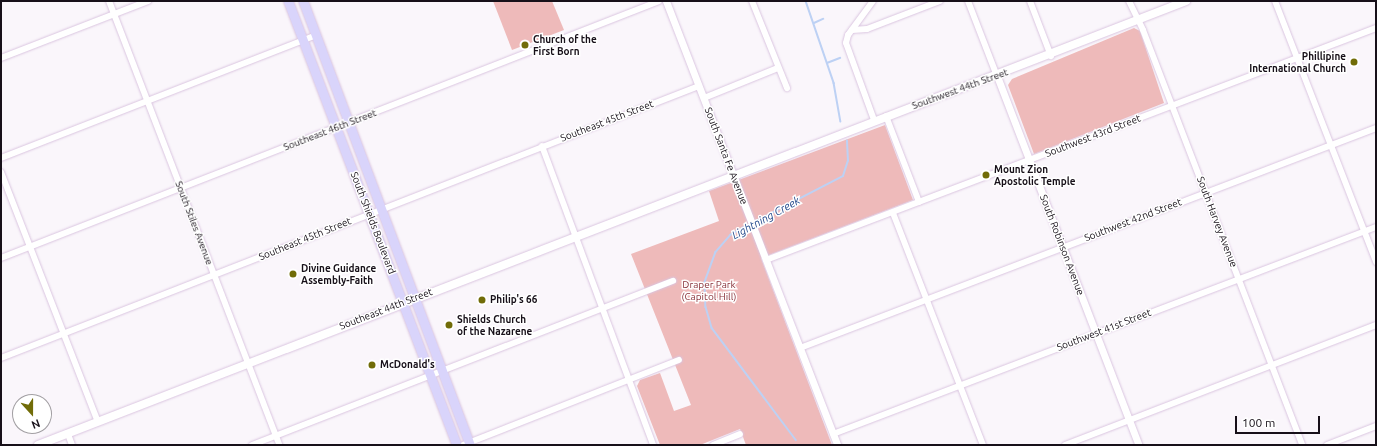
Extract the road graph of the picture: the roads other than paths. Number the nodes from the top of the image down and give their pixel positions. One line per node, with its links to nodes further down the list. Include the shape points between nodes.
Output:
1 (109, 1): 15 (street, South Stiles Avenue)
2 (148, 1): 15 (street)
3 (288, 1): 20 (main road, South Shields Boulevard)
4 (303, 1): 19 (main road, South Shields Boulevard)
5 (659, 1): 33 (street, Southeast 46th Street)
6 (666, 1): 26 (street, South Santa Fe Avenue)
7 (752, 1): 24 (street)
8 (873, 1): 18 (street)
9 (940, 1): 18 (street, via 867,29)
10 (968, 1): 25 (street, South Robinson Avenue)
11 (1030, 1): 21 (street)
12 (1129, 1): 16 (street, South Harvey Avenue)
13 (1186, 1): 16 (main road, Southwest 44th Street)
14 (1275, 1): 23 (street)
15 (114, 14): 22 (street); 29 (street, South Stiles Avenue)
16 (1138, 20): 21 (main road, Southwest 44th Street); 30 (street, South Harvey Avenue)
17 (1376, 28): 23 (street, Southwest 43rd Street)
18 (852, 30): 32 (street, via 846,40 847,51)
19 (316, 35): 20 (street); 33 (main road, South Shields Boulevard)
20 (304, 40): 29 (street); 34 (main road, South Shields Boulevard)
21 (1051, 56): 25 (main road, Southwest 44th Street)
22 (1, 58)
23 (1296, 59): 30 (street, Southwest 43rd Street); 36 (street)
24 (778, 68): 27 (street); 28 (street)
25 (997, 76): 31 (main road, Southwest 44th Street); 39 (street, South Robinson Avenue)
26 (699, 86): 28 (street, South Santa Fe Avenue); 37 (street, Southeast 45th Street)
27 (787, 88)
28 (704, 98): 41 (street, South Santa Fe Avenue)
29 (146, 100): 38 (street); 42 (street, South Stiles Avenue)
30 (1172, 105): 39 (street, Southwest 43rd Street); 43 (street, South Harvey Avenue)
31 (886, 116): 32 (main road, Southwest 44th Street); 44 (street)
32 (874, 120): 41 (main road, Southwest 44th Street)
33 (349, 123): 34 (street, Southeast 46th Street); 45 (main road, South Shields Boulevard)
34 (337, 128): 42 (street, Southeast 46th Street); 46 (main road, South Shields Boulevard)
35 (1376, 128): 36 (street, Southwest 42nd Street)
36 (1330, 145): 43 (street, Southwest 42nd Street); 49 (street)
37 (542, 146): 45 (street, Southeast 45th Street); 50 (street)
38 (1, 158)
39 (1030, 160): 44 (street, Southwest 43rd Street); 52 (street, South Robinson Avenue)
40 (1, 172): 51 (street)
41 (733, 174): 50 (main road, Southeast 44th Street); 54 (street, South Santa Fe Avenue)
42 (180, 188): 51 (street, Southeast 46th Street); 56 (street, South Stiles Avenue)
43 (1205, 192): 52 (street, Southwest 42nd Street); 57 (street, South Harvey Avenue)
44 (919, 202): 47 (street, Southwest 43rd Street)
45 (382, 209): 46 (street, Southeast 45th Street); 59 (main road, South Shields Boulevard)
46 (370, 213): 56 (street, Southeast 45th Street); 61 (main road, South Shields Boulevard)
47 (893, 213): 54 (street, Southwest 43rd Street); 60 (street)
48 (1376, 227): 49 (street, Southwest 41st Street)
49 (1365, 231): 55 (street); 57 (street, Southwest 41st Street)
50 (575, 235): 59 (main road, Southeast 44th Street); 62 (street)
51 (30, 247): 53 (street, Southeast 46th Street); 64 (street)
52 (1063, 247): 60 (street, Southwest 42nd Street); 65 (street, South Robinson Avenue)
53 (1, 258)
54 (766, 260): 66 (street, South Santa Fe Avenue)
55 (1376, 262)
56 (214, 274): 64 (street, Southeast 45th Street); 69 (street, South Stiles Avenue)
57 (1239, 279): 65 (street, Southwest 41st Street); 70 (street, South Harvey Avenue)
58 (673, 281): 62 (street)
59 (414, 298): 61 (main road, Southeast 44th Street); 71 (main road, South Shields Boulevard)
60 (927, 299): 66 (street, Southwest 42nd Street); 74 (street)
61 (403, 302): 69 (main road, Southeast 44th Street); 72 (main road, South Shields Boulevard)
62 (601, 309): 71 (street); 73 (street)
63 (1376, 325): 70 (street)
64 (63, 334): 67 (street, Southeast 45th Street); 76 (street)
65 (1096, 334): 74 (street, Southwest 41st Street); 75 (street, South Robinson Avenue)
66 (800, 348): 80 (street, South Santa Fe Avenue)
67 (1, 358)
68 (679, 360): 73 (street)
69 (247, 363): 76 (main road, Southeast 44th Street); 81 (street, South Stiles Avenue)
70 (1272, 365): 75 (street); 94 (street, South Harvey Avenue)
71 (441, 371): 72 (street); 82 (main road, South Shields Boulevard)
72 (431, 375): 81 (street); 87 (main road, South Shields Boulevard)
73 (630, 380): 82 (street); 88 (street)
74 (960, 386): 80 (street, Southwest 41st Street); 91 (street)
75 (1130, 420): 92 (street); 93 (street, South Robinson Avenue)
76 (98, 422): 78 (main road, Southeast 44th Street)
77 (1376, 426): 95 (street)
78 (68, 434): 83 (main road, Southeast 44th Street); 84 (street)
79 (740, 434): 89 (street)
80 (833, 434): 90 (street, South Santa Fe Avenue)
81 (275, 436): 85 (street); 86 (street, South Stiles Avenue)
82 (467, 444)
83 (38, 445)
84 (72, 445)
85 (252, 445)
86 (279, 445)
87 (458, 445)
88 (653, 445)
89 (713, 445)
90 (837, 445)
91 (983, 445)
92 (1065, 445)
93 (1139, 445)
94 (1302, 445)
95 (1327, 445)

